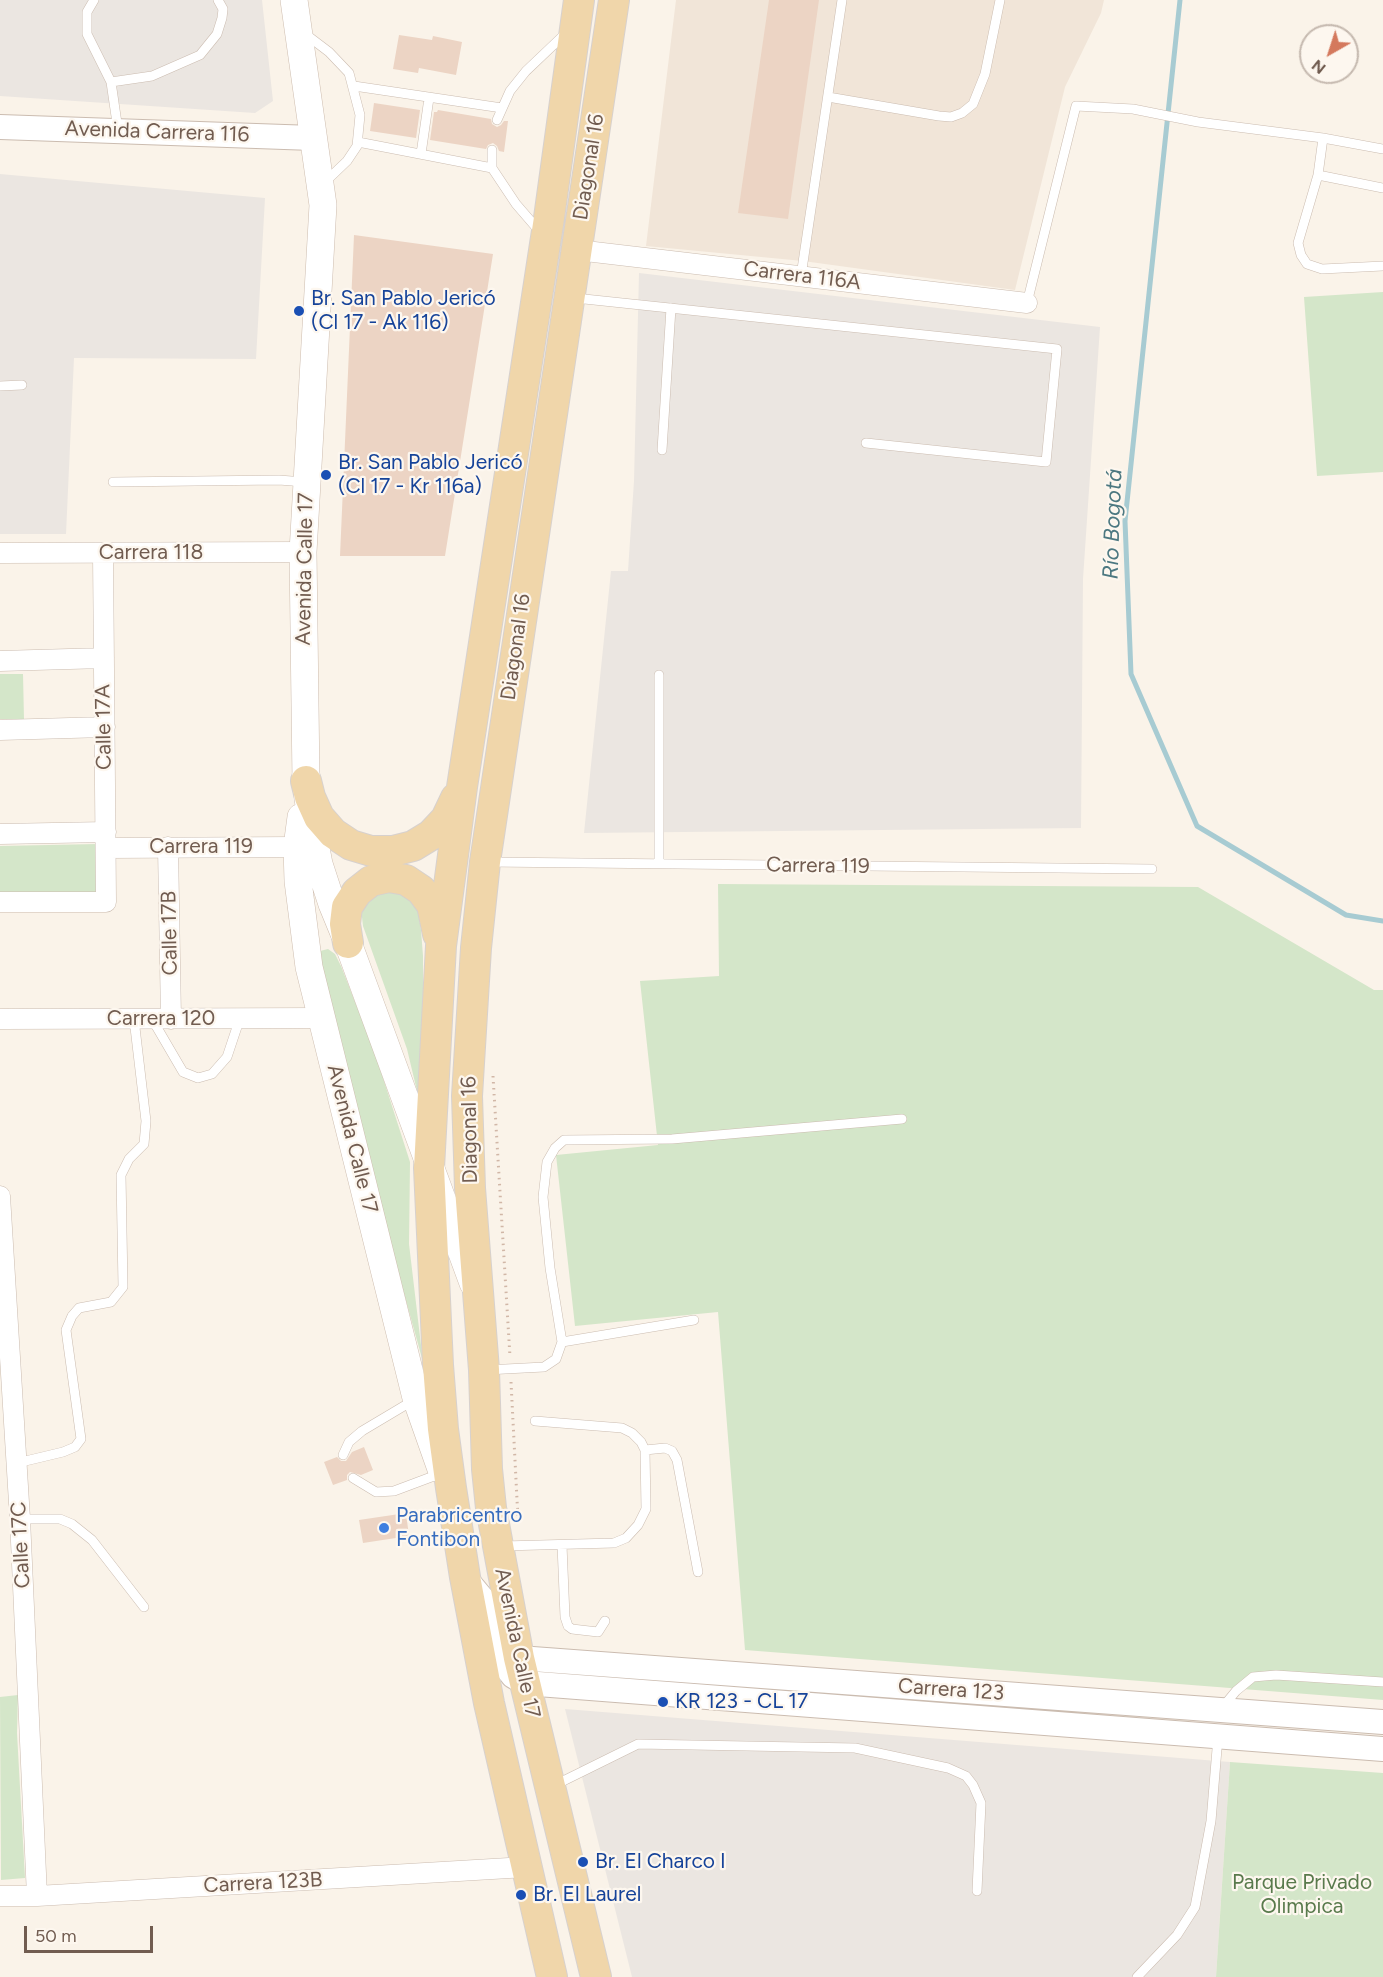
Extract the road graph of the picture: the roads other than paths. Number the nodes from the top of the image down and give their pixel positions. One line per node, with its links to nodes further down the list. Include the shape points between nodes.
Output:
1 (94, 0): 9 (lane, via 87,12 87,34)
2 (218, 0): 9 (lane, via 222,18 217,33 200,55 152,76)
3 (294, 0): 8 (main road, Avenida Calle 17)
4 (614, 0): 28 (main road, Diagonal 16)
5 (842, 0): 11 (lane)
6 (1000, 0): 11 (lane, via 985,74 973,104 962,113 939,116)
7 (577, 11): 13 (lane, via 510,91); 27 (main road, Diagonal 16)
8 (298, 29): 10 (lane, via 329,52 349,73); 17 (main road, Avenida Calle 17)
9 (111, 82): 16 (lane)
10 (354, 86): 12 (lane); 19 (lane, via 360,115)
11 (828, 97): 30 (lane)
12 (429, 98): 13 (lane); 22 (lane)
13 (502, 108): 14 (lane)
14 (497, 120)
15 (0, 127): 16 (street, Avenida Carrera 116)
16 (118, 130): 17 (street, Avenida Carrera 116)
17 (313, 138): 25 (main road, Avenida Calle 17)
18 (1323, 138): 20 (lane); 24 (lane); 32 (lane, via 1198,122 1133,109 1076,106)
19 (358, 142): 22 (lane); 25 (lane, via 347,161)
20 (1383, 149)
21 (492, 150): 23 (lane)
22 (421, 154): 23 (lane)
23 (492, 168): 27 (lane)
24 (1318, 175): 26 (lane); 29 (lane, via 1298,243 1301,255 1308,264 1322,269)
25 (321, 186): 39 (main road, Avenida Calle 17)
26 (1383, 188)
27 (545, 238): 49 (main road, Diagonal 16)
28 (576, 250): 30 (street, Carrera 116A); 31 (main road, Diagonal 16)
29 (1383, 266)
30 (801, 276): 32 (street, Carrera 116A)
31 (569, 297): 33 (lane); 54 (main road, Diagonal 16)
32 (1027, 303)
33 (671, 308): 36 (lane, via 1058,349 1046,462); 37 (lane)
34 (22, 385): 35 (lane)
35 (0, 386)
36 (866, 443)
37 (662, 450)
38 (113, 482): 39 (lane)
39 (307, 482): 40 (main road, Avenida Calle 17)
40 (303, 552): 41 (street, Carrera 118); 48 (main road, Avenida Calle 17)
41 (103, 553): 42 (street, Carrera 118); 43 (street, Calle 17A)
42 (0, 554)
43 (104, 658): 44 (street); 46 (street, Calle 17A)
44 (0, 661)
45 (660, 675): 55 (lane)
46 (105, 727): 47 (street); 51 (street, Calle 17A)
47 (0, 730)
48 (306, 781): 49 (main road, via 319,817 333,833 351,845 393,852 431,835 446,819); 53 (main road, Avenida Calle 17); 58 (main road, Avenida Calle 17, via 319,864)
49 (462, 787): 59 (main road, Diagonal 16)
50 (0, 834): 51 (street, Carrera 119)
51 (106, 840): 52 (street, Carrera 119); 57 (street, Calle 17A, via 106,902)
52 (168, 847): 53 (street, Carrera 119); 64 (street, Calle 17B)
53 (297, 847): 60 (main road, Avenida Calle 17)
54 (485, 862): 55 (lane, Carrera 119); 68 (main road, Diagonal 16, via 467,1096)
55 (658, 864): 56 (lane, Carrera 119)
56 (1152, 869)
57 (0, 902)
58 (348, 943): 59 (main road, via 347,907 371,881 389,877 406,880 421,890 432,905); 60 (main road, via 331,939); 66 (main road, Avenida Calle 17)
59 (441, 946): 66 (main road, Diagonal 16)
60 (307, 951): 62 (main road, Avenida Calle 17)
61 (240, 1018): 62 (street, Carrera 120); 64 (street, Carrera 120); 64 (lane, via 227,1058 212,1074 198,1078 183,1072)
62 (322, 1018): 72 (main road, Avenida Calle 17)
63 (0, 1019): 64 (street, Carrera 120)
64 (152, 1019): 76 (lane, via 144,1144 121,1175 123,1287 111,1302 79,1308 66,1330 81,1439 75,1448)
65 (902, 1119): 70 (lane, via 672,1139 564,1140 546,1162 543,1197)
66 (429, 1168): 68 (main road, Avenida Calle 17); 78 (main road, Avenida Calle 17)
67 (0, 1196): 76 (street, Calle 17C)
68 (478, 1298): 71 (main road, Avenida Calle 17)
69 (694, 1320): 70 (lane)
70 (562, 1342): 71 (lane, via 556,1359 544,1367)
71 (497, 1370): 81 (main road, Avenida Calle 17, via 487,1468)
72 (416, 1398): 75 (lane, via 362,1431 349,1442); 78 (main road, Avenida Calle 17)
73 (535, 1421): 74 (lane, via 621,1428 632,1433)
74 (645, 1450): 80 (lane, via 646,1509 638,1525 614,1544); 82 (lane, via 672,1451 678,1460)
75 (343, 1455)
76 (16, 1463): 79 (street, Calle 17C)
77 (352, 1478): 78 (lane, via 376,1492)
78 (447, 1481): 83 (main road, Avenida Calle 17)
79 (20, 1519): 84 (lane, via 72,1524 92,1540); 96 (street, Calle 17C)
80 (562, 1545): 81 (lane); 85 (lane, via 568,1626 598,1632)
81 (508, 1546): 86 (main road, Avenida Calle 17)
82 (698, 1572)
83 (465, 1577): 86 (street, via 490,1608 499,1658 513,1676); 93 (main road, Avenida Calle 17)
84 (144, 1607)
85 (605, 1621)
86 (522, 1671): 88 (street, Carrera 123); 90 (street, Carrera 123); 92 (main road, Avenida Calle 17)
87 (1383, 1682): 88 (lane, via 1253,1677)
88 (1220, 1710): 89 (street, Carrera 123); 90 (street)
89 (1383, 1722)
90 (1218, 1737): 91 (street, Carrera 123); 99 (lane, via 1211,1821 1195,1907 1177,1935)
91 (1383, 1749)
92 (550, 1787): 94 (lane, via 638,1744 855,1748 948,1768 966,1776 981,1803); 98 (main road, Avenida Calle 17)
93 (526, 1867): 96 (street, Carrera 123B); 97 (main road, Avenida Calle 17)
94 (977, 1891)
95 (0, 1896): 96 (street, Carrera 123B)
96 (37, 1896)
97 (552, 1977)
98 (596, 1977)
99 (1137, 1977)

